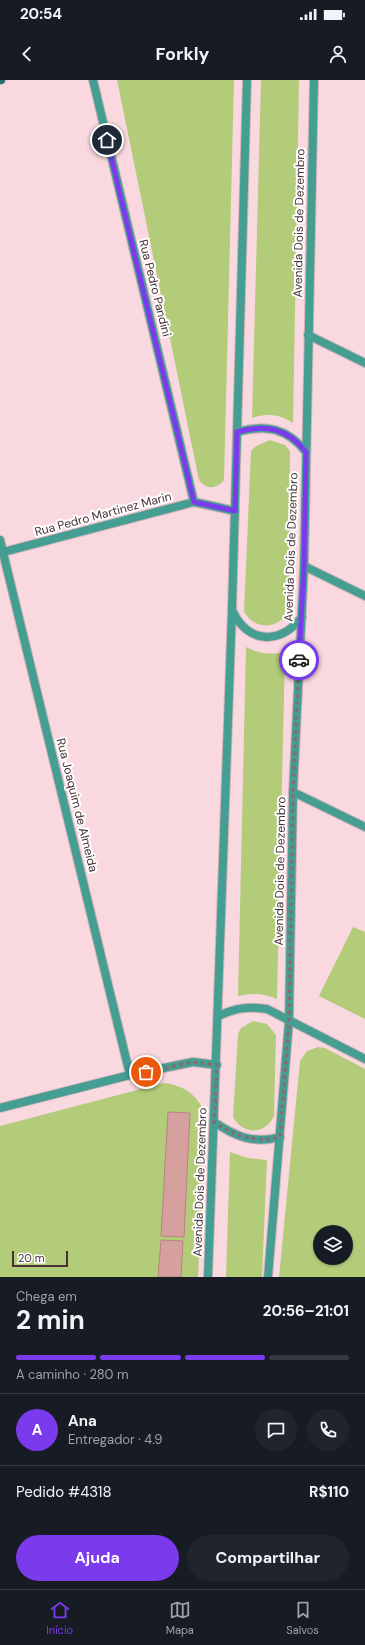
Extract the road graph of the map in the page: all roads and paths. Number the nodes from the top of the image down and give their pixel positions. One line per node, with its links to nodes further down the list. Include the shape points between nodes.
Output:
1 (93, 80): 8 (street, Rua Pedro Pandini)
2 (247, 80): 6 (street, Avenida Dois de Dezembro)
3 (314, 80): 4 (street, Avenida Dois de Dezembro)
4 (308, 335): 5 (street); 7 (street, Avenida Dois de Dezembro)
5 (365, 363)
6 (237, 432): 7 (street, via 271,428 287,434); 9 (street, Avenida Dois de Dezembro)
7 (306, 452): 12 (street, Avenida Dois de Dezembro)
8 (194, 502): 9 (street, Rua Pedro Martinez Marin); 11 (street, Rua Pedro Martinez Marin)
9 (235, 511): 14 (street, Avenida Dois de Dezembro)
10 (0, 540): 11 (street, Rua Joaquim de Almeida)
11 (2, 552): 22 (street, Rua Joaquim de Almeida)
12 (304, 566): 13 (street); 15 (street, Avenida Dois de Dezembro)
13 (365, 596)
14 (232, 610): 15 (street, via 237,622 258,636 283,634 294,628); 18 (street, Avenida Dois de Dezembro)
15 (302, 617): 16 (street, Avenida Dois de Dezembro)
16 (293, 792): 17 (street); 19 (street, Avenida Dois de Dezembro)
17 (365, 827)
18 (218, 1016): 19 (street, via 233,1009 250,1006 267,1009); 21 (street, Avenida Dois de Dezembro)
19 (289, 1021): 20 (street); 25 (street, Avenida Dois de Dezembro)
20 (365, 1059)
21 (217, 1065): 22 (street, via 192,1062); 24 (street, Avenida Dois de Dezembro)
22 (130, 1075): 23 (street)
23 (0, 1108)
24 (214, 1122): 25 (street, via 231,1134 250,1139 270,1140); 26 (street, Avenida Dois de Dezembro)
25 (280, 1137): 27 (street, Avenida Dois de Dezembro)
26 (208, 1277)
27 (268, 1277)

